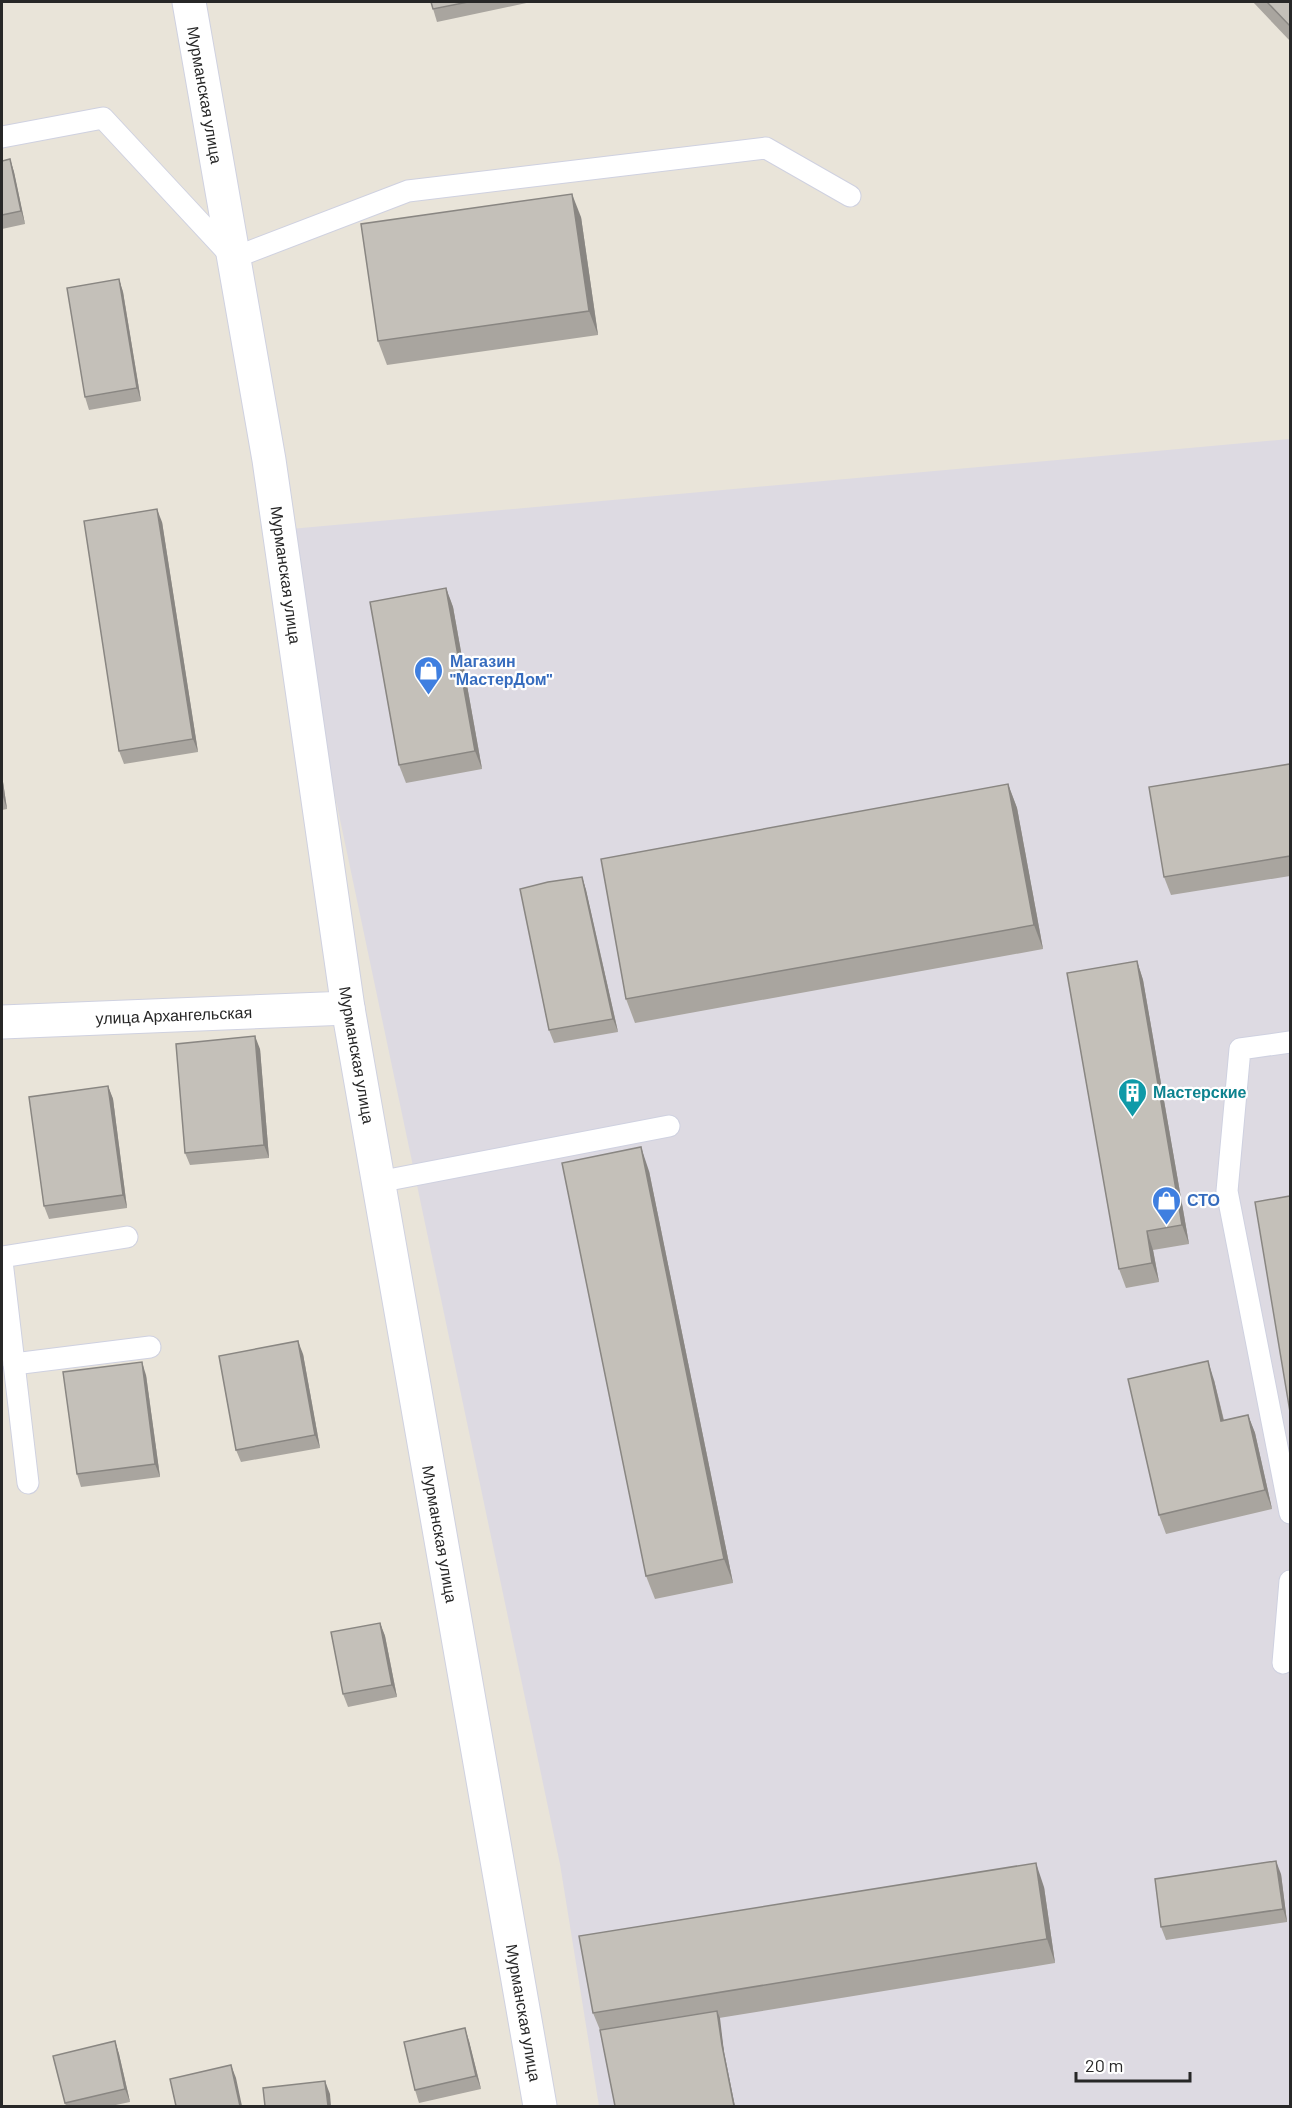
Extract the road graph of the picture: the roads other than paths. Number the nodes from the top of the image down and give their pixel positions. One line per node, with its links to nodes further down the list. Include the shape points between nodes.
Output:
1 (189, 2): 4 (street, Мурманская улица)
2 (2, 137): 4 (lane, via 103,118)
3 (850, 196): 4 (lane, via 766,148 408,191)
4 (233, 258): 5 (street, Мурманская улица, via 271,472)
5 (348, 1008): 6 (street, улица Архангельская); 9 (street, Мурманская улица)
6 (2, 1022)
7 (1290, 1042): 15 (lane, via 1240,1049 1227,1191)
8 (669, 1126): 9 (lane)
9 (378, 1182): 18 (street, Мурманская улица)
10 (127, 1237): 11 (lane)
11 (2, 1259): 13 (lane)
12 (150, 1347): 13 (lane)
13 (14, 1364): 14 (lane)
14 (28, 1483)
15 (1290, 1513)
16 (1290, 1581): 17 (lane)
17 (1282, 1663)
18 (540, 2106)

